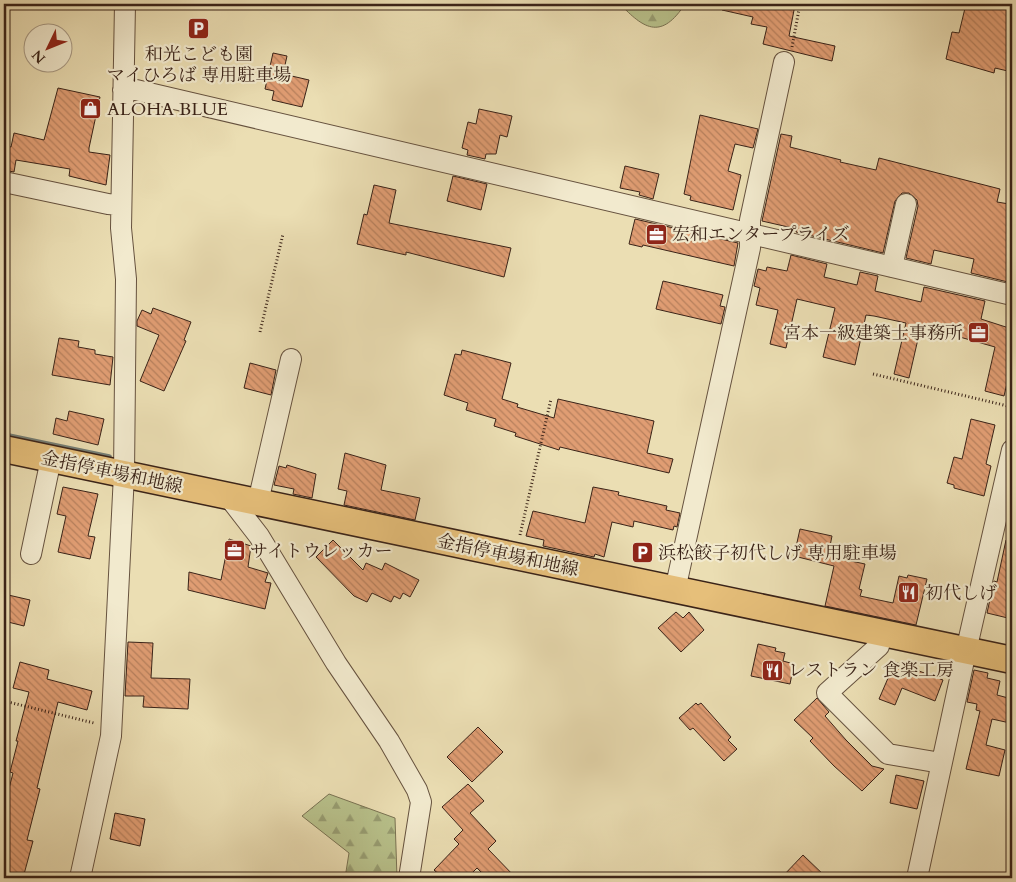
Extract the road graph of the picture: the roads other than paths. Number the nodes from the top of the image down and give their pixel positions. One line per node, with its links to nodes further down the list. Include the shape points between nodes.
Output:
1 (125, 4): 3 (street)
2 (784, 62): 7 (street, via 750,220)
3 (123, 90): 6 (street); 7 (street, via 136,90)
4 (4, 182): 6 (street)
5 (906, 204): 8 (street)
6 (122, 205): 14 (street, via 126,279)
7 (750, 234): 8 (street); 18 (street, via 750,248)
8 (892, 267): 9 (street)
9 (1012, 295)
10 (291, 359): 16 (street)
11 (4, 449): 13 (main road, 金指停車場和地線)
12 (1012, 450): 20 (street)
13 (51, 459): 14 (main road, 金指停車場和地線); 17 (street)
14 (124, 474): 15 (main road, 金指停車場和地線); 23 (street, via 112,727)
15 (228, 496): 16 (main road, 金指停車場和地線); 24 (street, via 259,536 417,790 421,802)
16 (258, 502): 18 (main road, 金指停車場和地線)
17 (31, 554)
18 (675, 590): 19 (main road, 金指停車場和地線)
19 (882, 633): 20 (main road, 金指停車場和地線); 22 (street, via 880,646 827,692 888,754)
20 (966, 651): 21 (main road, 金指停車場和地線); 22 (street)
21 (1012, 660)
22 (941, 763): 25 (street)
23 (80, 878)
24 (409, 878)
25 (917, 878)

